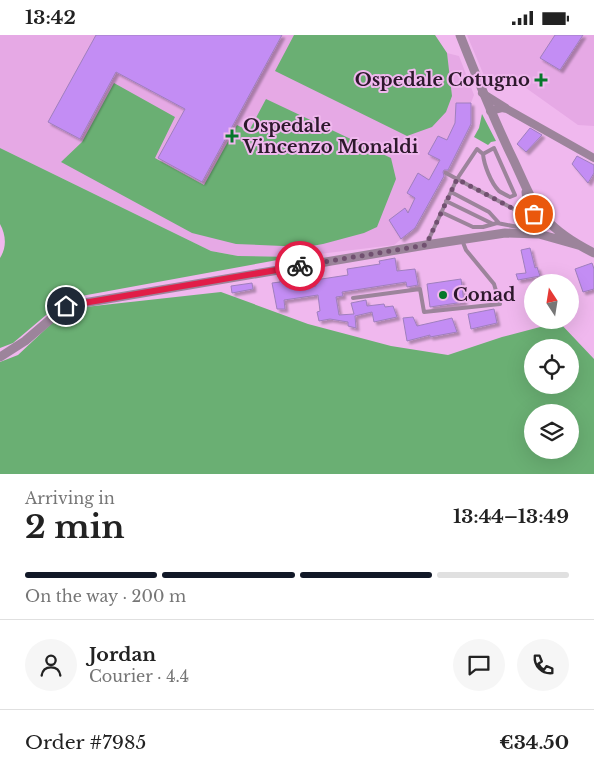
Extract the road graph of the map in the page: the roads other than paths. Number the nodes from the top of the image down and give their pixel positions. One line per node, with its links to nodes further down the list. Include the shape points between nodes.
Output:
1 (460, 35): 2 (street)
2 (482, 93): 3 (street); 4 (street)
3 (507, 109): 4 (street); 6 (street)
4 (490, 111): 9 (street)
5 (483, 154): 5 (lane, via 499,191 510,197 515,195 494,148); 8 (lane, via 477,149)
6 (594, 158)
7 (446, 173): 8 (lane)
8 (457, 179): 10 (lane); 14 (lane)
9 (525, 185): 13 (street); 14 (street)
10 (451, 192): 11 (lane); 15 (lane, via 489,212)
11 (446, 201): 12 (lane); 16 (lane)
12 (441, 212): 16 (lane, via 474,227); 21 (lane)
13 (544, 217): 14 (street, via 536,214); 19 (street, via 546,228); 22 (street)
14 (528, 219): 17 (street); 19 (street, via 528,229)
15 (499, 223): 16 (lane); 17 (lane)
16 (493, 224)
17 (518, 227): 18 (street)
18 (505, 233): 19 (street); 20 (street)
19 (537, 234): 22 (street)
20 (462, 240): 21 (street); 24 (lane, via 466,250 494,284 500,304 424,312 420,289)
21 (426, 245): 25 (street, via 66,306 25,341)
22 (578, 245): 23 (street)
23 (594, 253)
24 (353, 298)
25 (0, 357)

